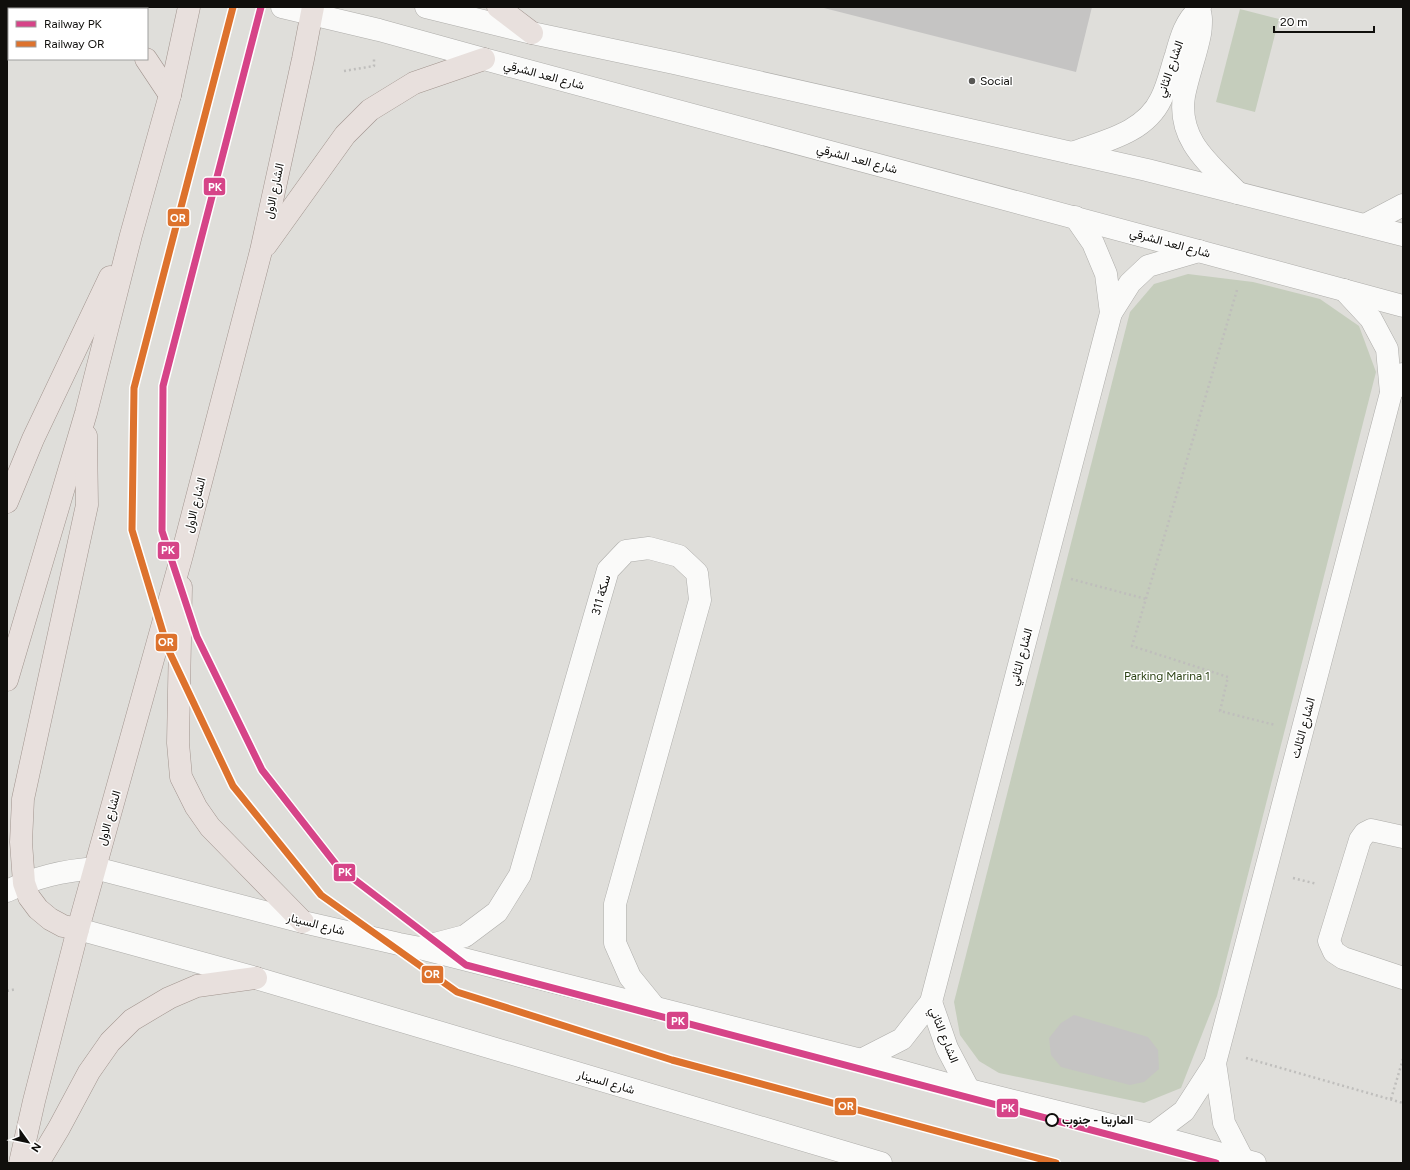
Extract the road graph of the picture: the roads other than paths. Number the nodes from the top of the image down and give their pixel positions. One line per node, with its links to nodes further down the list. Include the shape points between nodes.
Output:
1 (189, 7): 10 (main road)
2 (282, 7): 6 (street, شارع العد الشرقي)
3 (426, 7): 7 (street)
4 (498, 7): 7 (main road)
5 (1199, 8): 11 (street, الشارع الثاني, via 1184,28 1165,90 1150,116 1125,133); 12 (street, الشارع الثاني, via 1200,36 1184,97 1184,121 1190,139 1200,154)
6 (312, 11): 8 (street, شارع العد الشرقي); 18 (main road, الشارع الاول)
7 (532, 33): 11 (street)
8 (484, 59): 14 (street, شارع العد الشرقي); 18 (main road, via 429,76 370,110 345,135)
9 (147, 60): 10 (main road)
10 (170, 95): 16 (main road)
11 (1072, 153): 12 (street)
12 (1238, 193): 15 (street)
13 (1403, 205): 15 (street)
14 (1075, 217): 19 (street, شارع العد الشرقي); 22 (street, الشارع الثاني, via 1093,243 1106,274)
15 (1365, 225): 17 (street)
16 (131, 235): 25 (main road); 26 (main road, via 33,439)
17 (1403, 235)
18 (262, 251): 27 (main road, الشارع الاول)
19 (1199, 251): 20 (street, شارع العد الشرقي); 22 (street, الشارع الثاني, via 1148,266 1130,283)
20 (1344, 290): 21 (street, شارع العد الشرقي); 24 (street, الشارع الثالث, via 1371,319 1386,349)
21 (1403, 306)
22 (1111, 313): 37 (street, الشارع الثاني)
23 (1403, 374): 24 (street, الشارع الثالث)
24 (1391, 393): 39 (street, الشارع الثالث)
25 (86, 413): 28 (main road); 31 (main road, via 87,505 24,799)
26 (7, 502)
27 (182, 555): 30 (main road, الشارع الاول); 32 (main road, via 178,744 181,777 196,807 210,827)
28 (7, 680)
29 (1403, 837): 36 (street, via 1371,830 1360,840 1329,941 1334,952 1343,958)
30 (95, 868): 31 (street, شارع السينار, via 47,875); 32 (street, شارع السينار); 33 (main road, الشارع الاول)
31 (15, 887): 33 (main road, via 30,897 38,909 50,919 63,926)
32 (303, 922): 34 (street, شارع السينار)
33 (78, 929): 35 (street, شارع السينار); 45 (main road, الشارع الاول)
34 (420, 948): 38 (street, شارع السينار); 38 (street, سكة 311, via 466,936 497,912 520,874 608,570 626,551 650,548 679,556 696,573 700,600 615,904 615,943 630,977)
35 (256, 978): 43 (street, شارع السينار); 46 (main road, via 197,986 169,998 132,1020 110,1042 89,1072)
36 (1403, 978)
37 (931, 1002): 40 (street, الشارع الثاني, via 902,1039); 41 (street, الشارع الثاني, via 947,1048)
38 (656, 1009): 40 (street, شارع السينار)
39 (1217, 1057): 42 (street, الشارع الثالث, via 1184,1111); 44 (street, الشارع الثالث, via 1224,1123)
40 (861, 1060): 41 (street, شارع السينار)
41 (969, 1090): 42 (street, شارع السينار)
42 (1152, 1135): 44 (street, شارع السينار)
43 (820, 1153): 47 (street, شارع السينار)
44 (1249, 1162)
45 (20, 1163)
46 (38, 1163)
47 (881, 1163)

